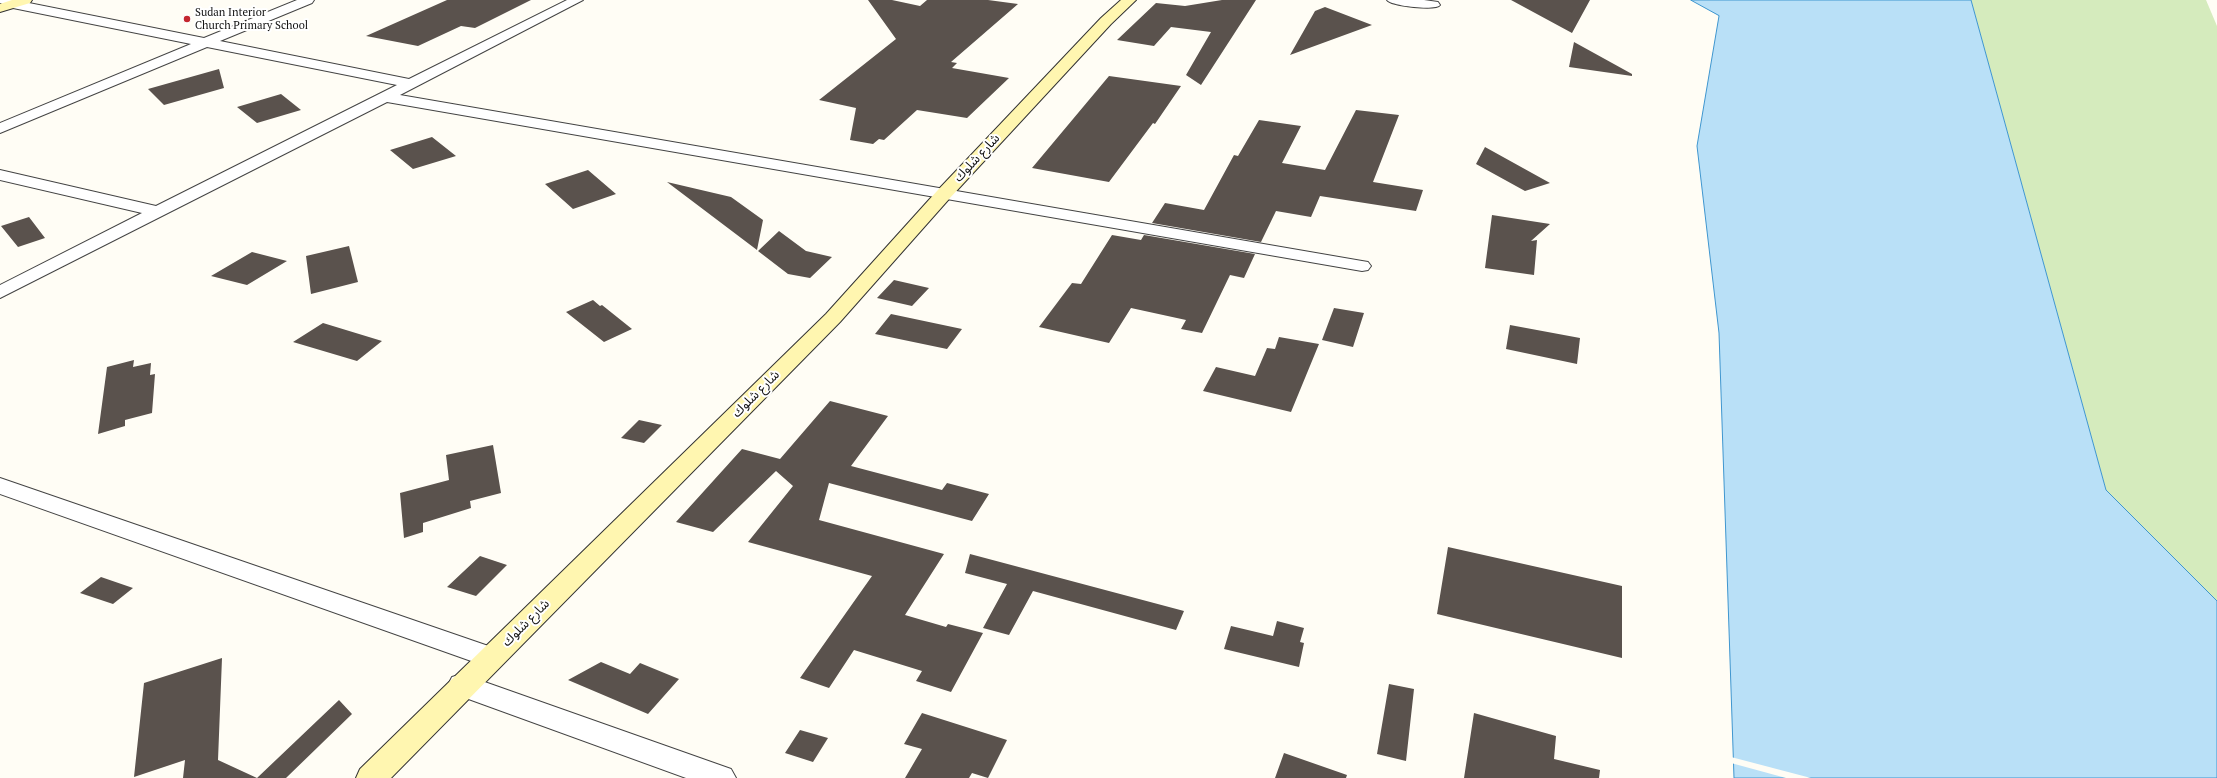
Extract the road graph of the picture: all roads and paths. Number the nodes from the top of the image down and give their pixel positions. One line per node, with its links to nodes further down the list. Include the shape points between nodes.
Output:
1 (308, 0): 7 (street)
2 (577, 0): 8 (street)
3 (1129, 0): 12 (street, شارع شلوك, via 1106,21)
4 (1393, 0): 6 (street)
5 (10, 3): 7 (street)
6 (1434, 5)
7 (207, 42): 8 (street); 10 (street)
8 (412, 84): 9 (street)
9 (386, 98): 12 (street); 13 (street)
10 (0, 128)
11 (0, 175): 13 (street)
12 (943, 195): 14 (street); 17 (street, شارع شلوك, via 833,318)
13 (158, 212): 15 (street)
14 (1362, 266)
15 (0, 292)
16 (0, 486): 17 (street)
17 (491, 657): 18 (street, شارع شلوك)
18 (462, 685): 19 (street, شارع شلوك); 20 (street)
19 (371, 778)
20 (721, 778)

